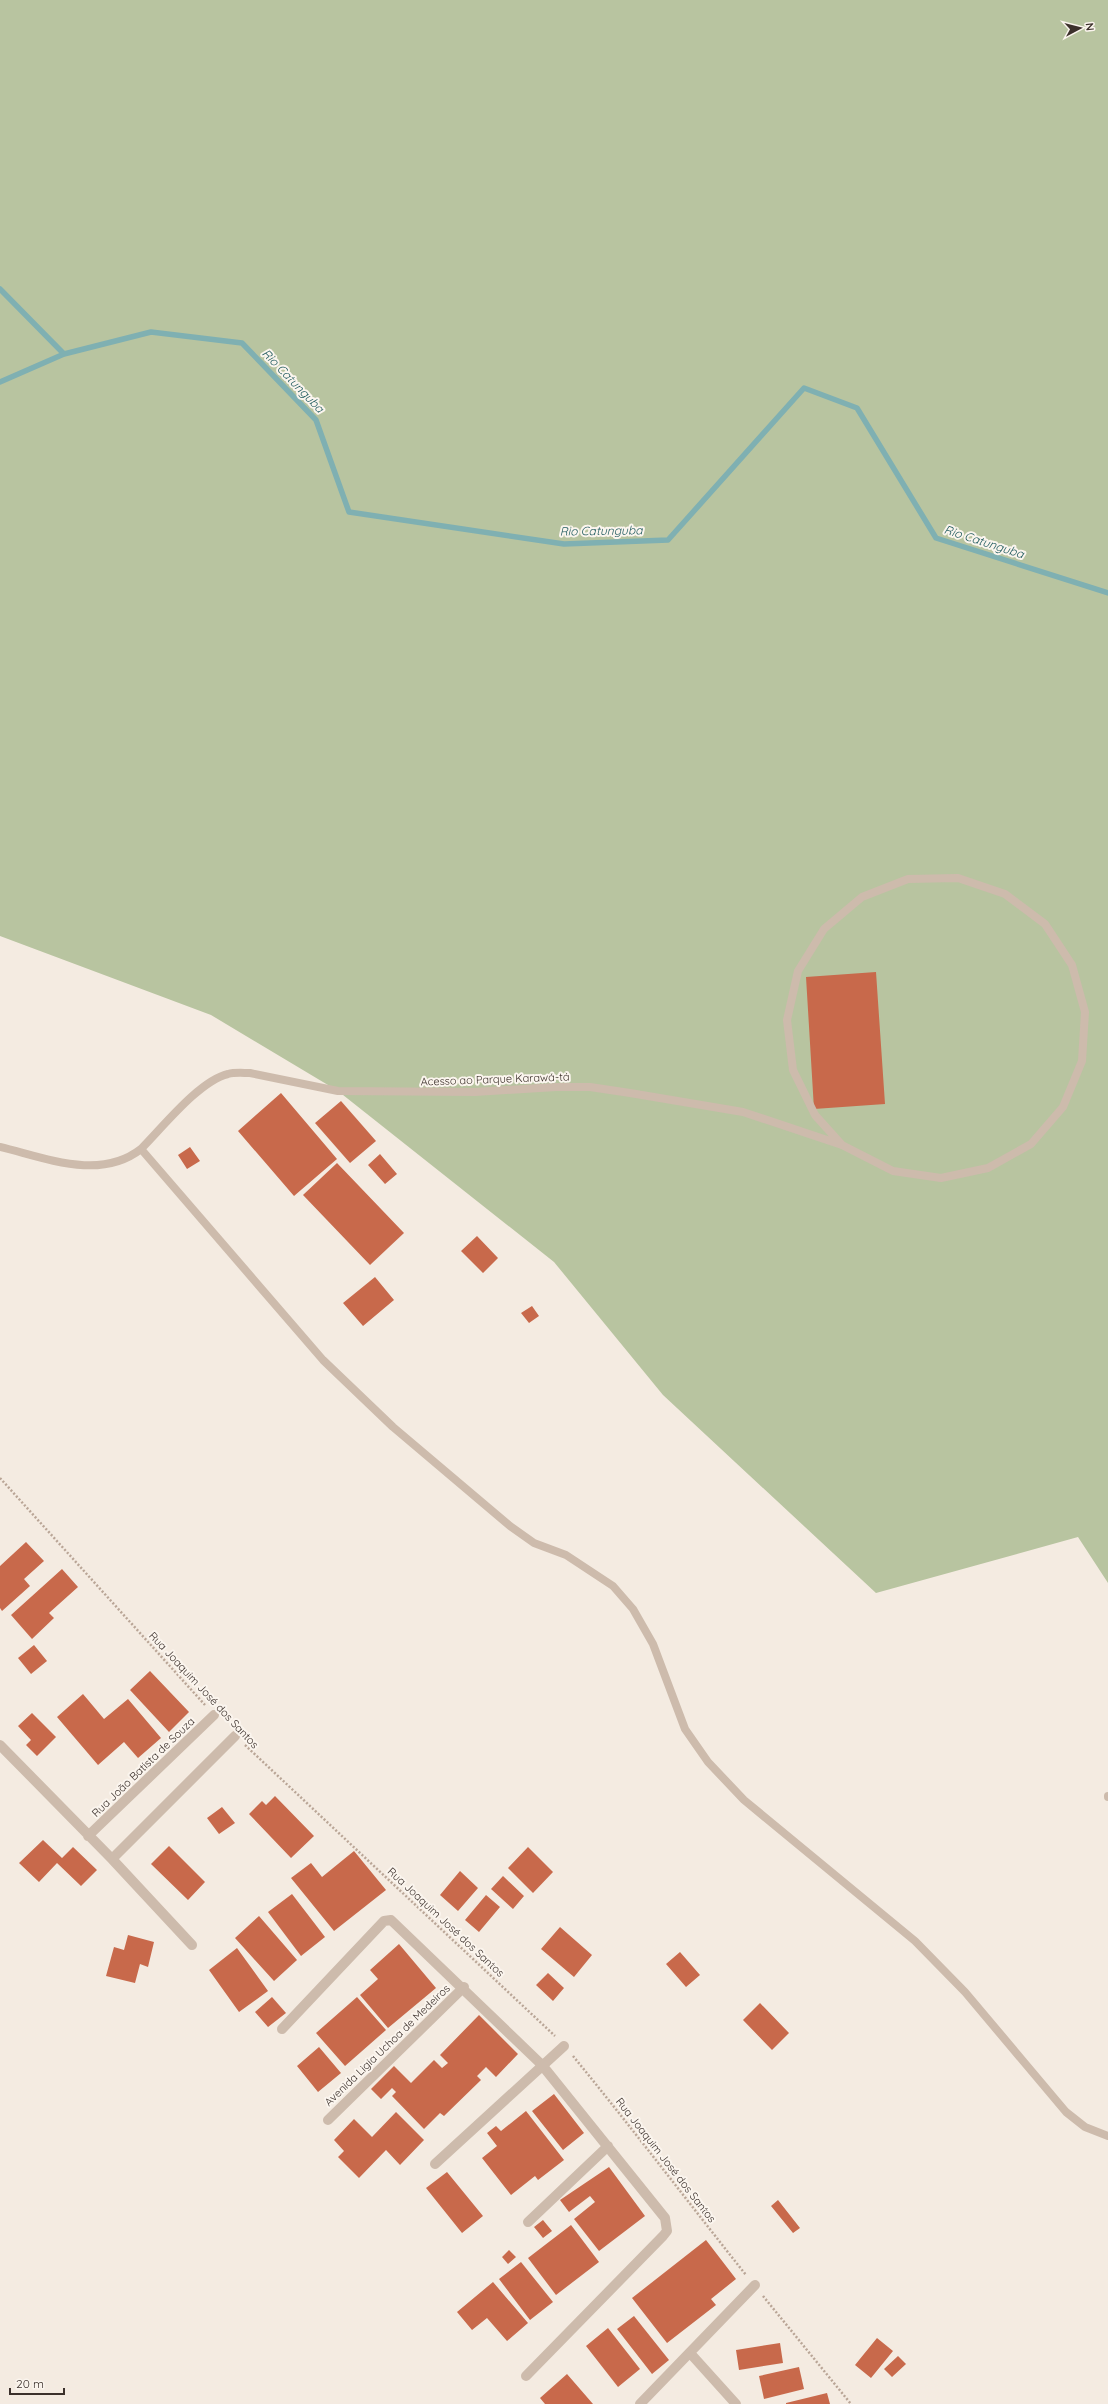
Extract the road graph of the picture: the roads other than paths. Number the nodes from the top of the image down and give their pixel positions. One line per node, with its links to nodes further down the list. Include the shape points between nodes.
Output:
1 (842, 1145): 1 (lane, Acesso ao Parque Karawá-tá, via 815,1114 793,1070 787,1020 798,971 824,929 862,897 908,879 958,878 1005,894 1045,924 1072,965 1085,1012 1082,1061 1063,1107 1031,1144 988,1168 941,1178 893,1171); 3 (lane, Acesso ao Parque Karawá-tá, via 743,1112 590,1087 475,1092 338,1091 237,1072 203,1085)
2 (0, 1147): 3 (lane, Acesso ao Parque Karawá-tá, via 73,1164 98,1167 131,1157)
3 (141, 1149): 15 (lane, via 350,1388 510,1526 534,1543 566,1555 613,1586 633,1609 653,1644 685,1729 708,1762 750,1805 914,1941 965,1992 1066,2112 1085,2127)
4 (214, 1716): 7 (street, Rua João Batista de Souza)
5 (235, 1736): 8 (street)
6 (0, 1745): 7 (street)
7 (88, 1836): 8 (street)
8 (112, 1859): 9 (street)
9 (192, 1945)
10 (464, 1987): 11 (street, via 393,1921 388,1920 384,1921); 13 (street); 14 (street, Avenida Ligia Uchoa de Medeiros)
11 (282, 2029)
12 (564, 2046): 13 (street)
13 (542, 2065): 16 (street); 17 (street)
14 (328, 2120)
15 (1108, 2136)
16 (608, 2146): 18 (street); 21 (street, via 665,2218 667,2231)
17 (435, 2164)
18 (528, 2222)
19 (755, 2285): 20 (street)
20 (690, 2353): 22 (street); 23 (street)
21 (526, 2376)
22 (640, 2404)
23 (736, 2404)

